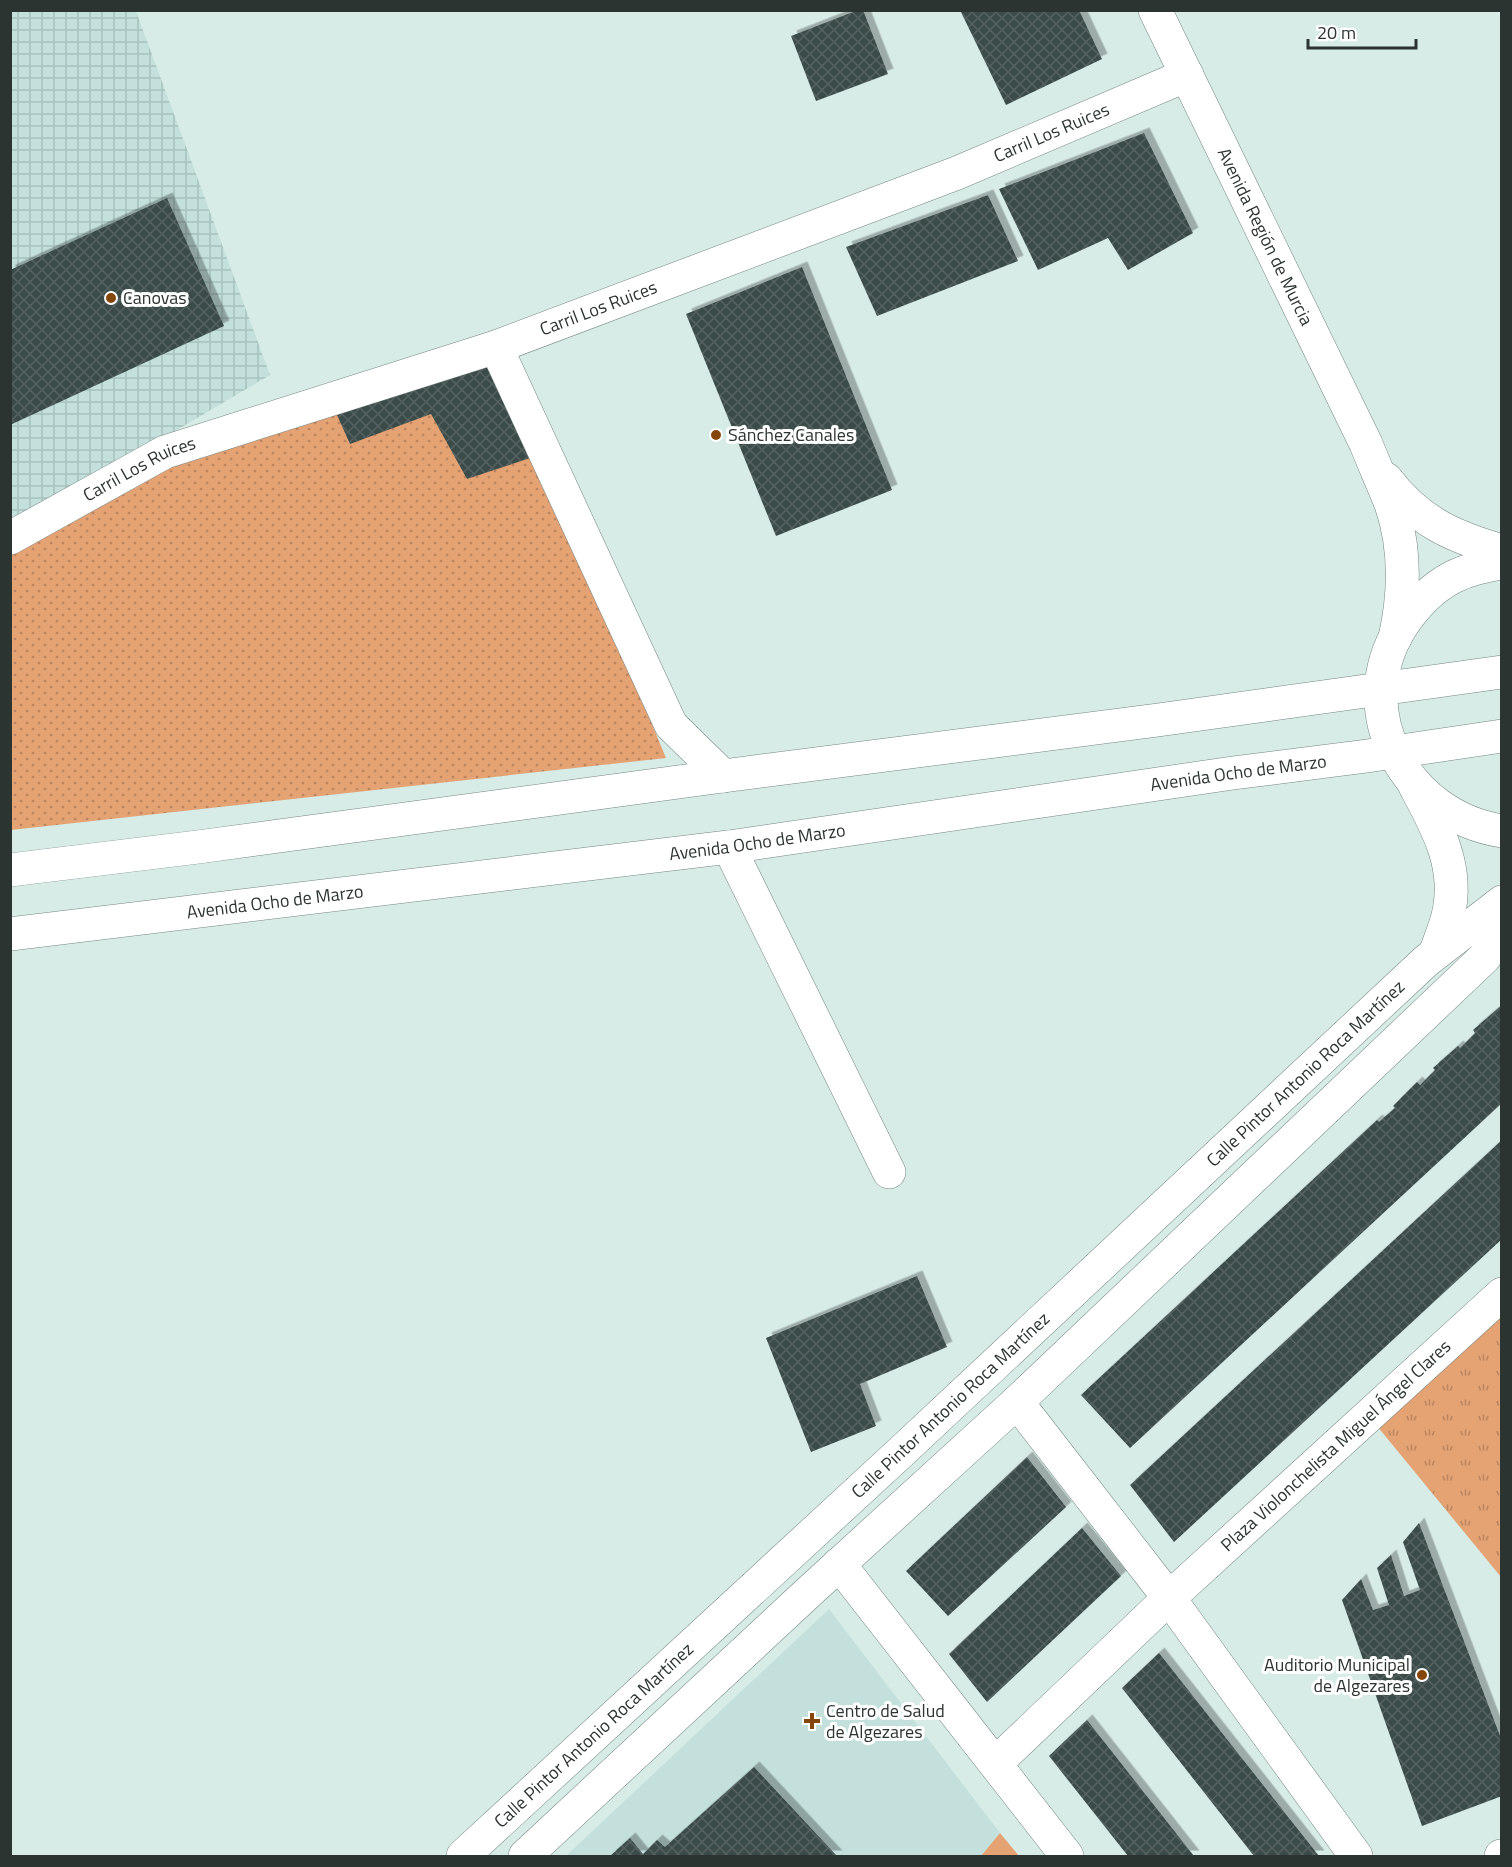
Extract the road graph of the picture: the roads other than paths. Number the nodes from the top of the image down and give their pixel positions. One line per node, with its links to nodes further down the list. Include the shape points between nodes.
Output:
1 (1155, 10): 2 (street, Avenida Región de Murcia)
2 (1187, 75): 3 (street, Carril Los Ruices, via 957,172); 4 (street, Avenida Región de Murcia)
3 (495, 347): 5 (street, Carril Los Ruices, via 165,452); 13 (street, via 671,725)
4 (1373, 463): 6 (street, Avenida Región de Murcia, via 1401,498 1424,517 1455,536); 8 (street, Avenida Región de Murcia, via 1398,528 1402,592)
5 (10, 538)
6 (1502, 552)
7 (1502, 563): 8 (street, via 1480,566 1430,593)
8 (1395, 638): 10 (street)
9 (1502, 672): 10 (street)
10 (1382, 688): 12 (street, via 1384,720); 13 (street)
11 (1502, 736): 12 (street, Avenida Ocho de Marzo)
12 (1393, 752): 14 (street); 16 (street, Avenida Ocho de Marzo)
13 (723, 776): 17 (street)
14 (1415, 786): 15 (street, via 1458,818); 21 (street, via 1444,843 1449,866 1451,901)
15 (1495, 833)
16 (729, 847): 20 (street, Avenida Ocho de Marzo); 23 (street)
17 (10, 870)
18 (1502, 902): 21 (street, Calle Pintor Antonio Roca Martínez)
19 (1502, 916): 22 (street)
20 (10, 934)
21 (1436, 951): 29 (street, Calle Pintor Antonio Roca Martínez)
22 (1493, 951): 25 (street)
23 (889, 1172)
24 (1502, 1294): 27 (street, Plaza Violonchelista Miguel Ángel Clares)
25 (1017, 1402): 26 (street); 27 (street)
26 (839, 1564): 28 (street); 30 (street)
27 (1169, 1598): 28 (street, Plaza Violonchelista Miguel Ángel Clares); 32 (street)
28 (996, 1763): 31 (street)
29 (462, 1857)
30 (525, 1857)
31 (1067, 1857)
32 (1356, 1857)

